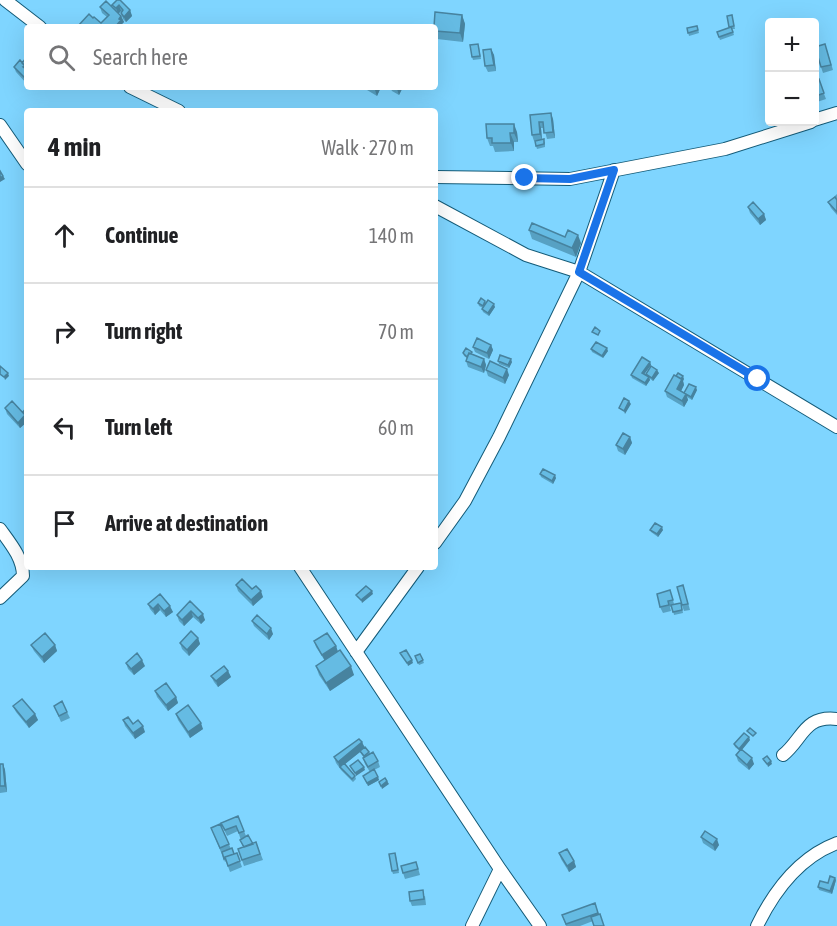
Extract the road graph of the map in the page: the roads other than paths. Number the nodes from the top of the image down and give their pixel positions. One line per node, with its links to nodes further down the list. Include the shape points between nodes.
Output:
1 (5, 0): 2 (street)
2 (36, 24)
3 (136, 90): 4 (street)
4 (172, 108)
5 (837, 113): 6 (street)
6 (819, 119)
7 (0, 125): 9 (street)
8 (797, 126): 10 (street, via 725,149)
9 (24, 160)
10 (614, 170): 11 (street, via 570,179); 13 (street)
11 (438, 177)
12 (438, 208): 13 (street, via 526,255)
13 (579, 272): 14 (street); 16 (street, via 500,436 465,501)
14 (837, 427)
15 (0, 529): 19 (street, via 23,567 23,576)
16 (438, 539)
17 (302, 570): 20 (street)
18 (416, 570): 20 (street)
19 (0, 598)
20 (356, 652): 24 (street)
21 (837, 719): 22 (street, via 820,719 803,730)
22 (783, 755)
23 (837, 843): 25 (street, via 812,855 792,874)
24 (500, 869): 26 (street); 27 (street)
25 (759, 925)
26 (472, 926)
27 (540, 926)

